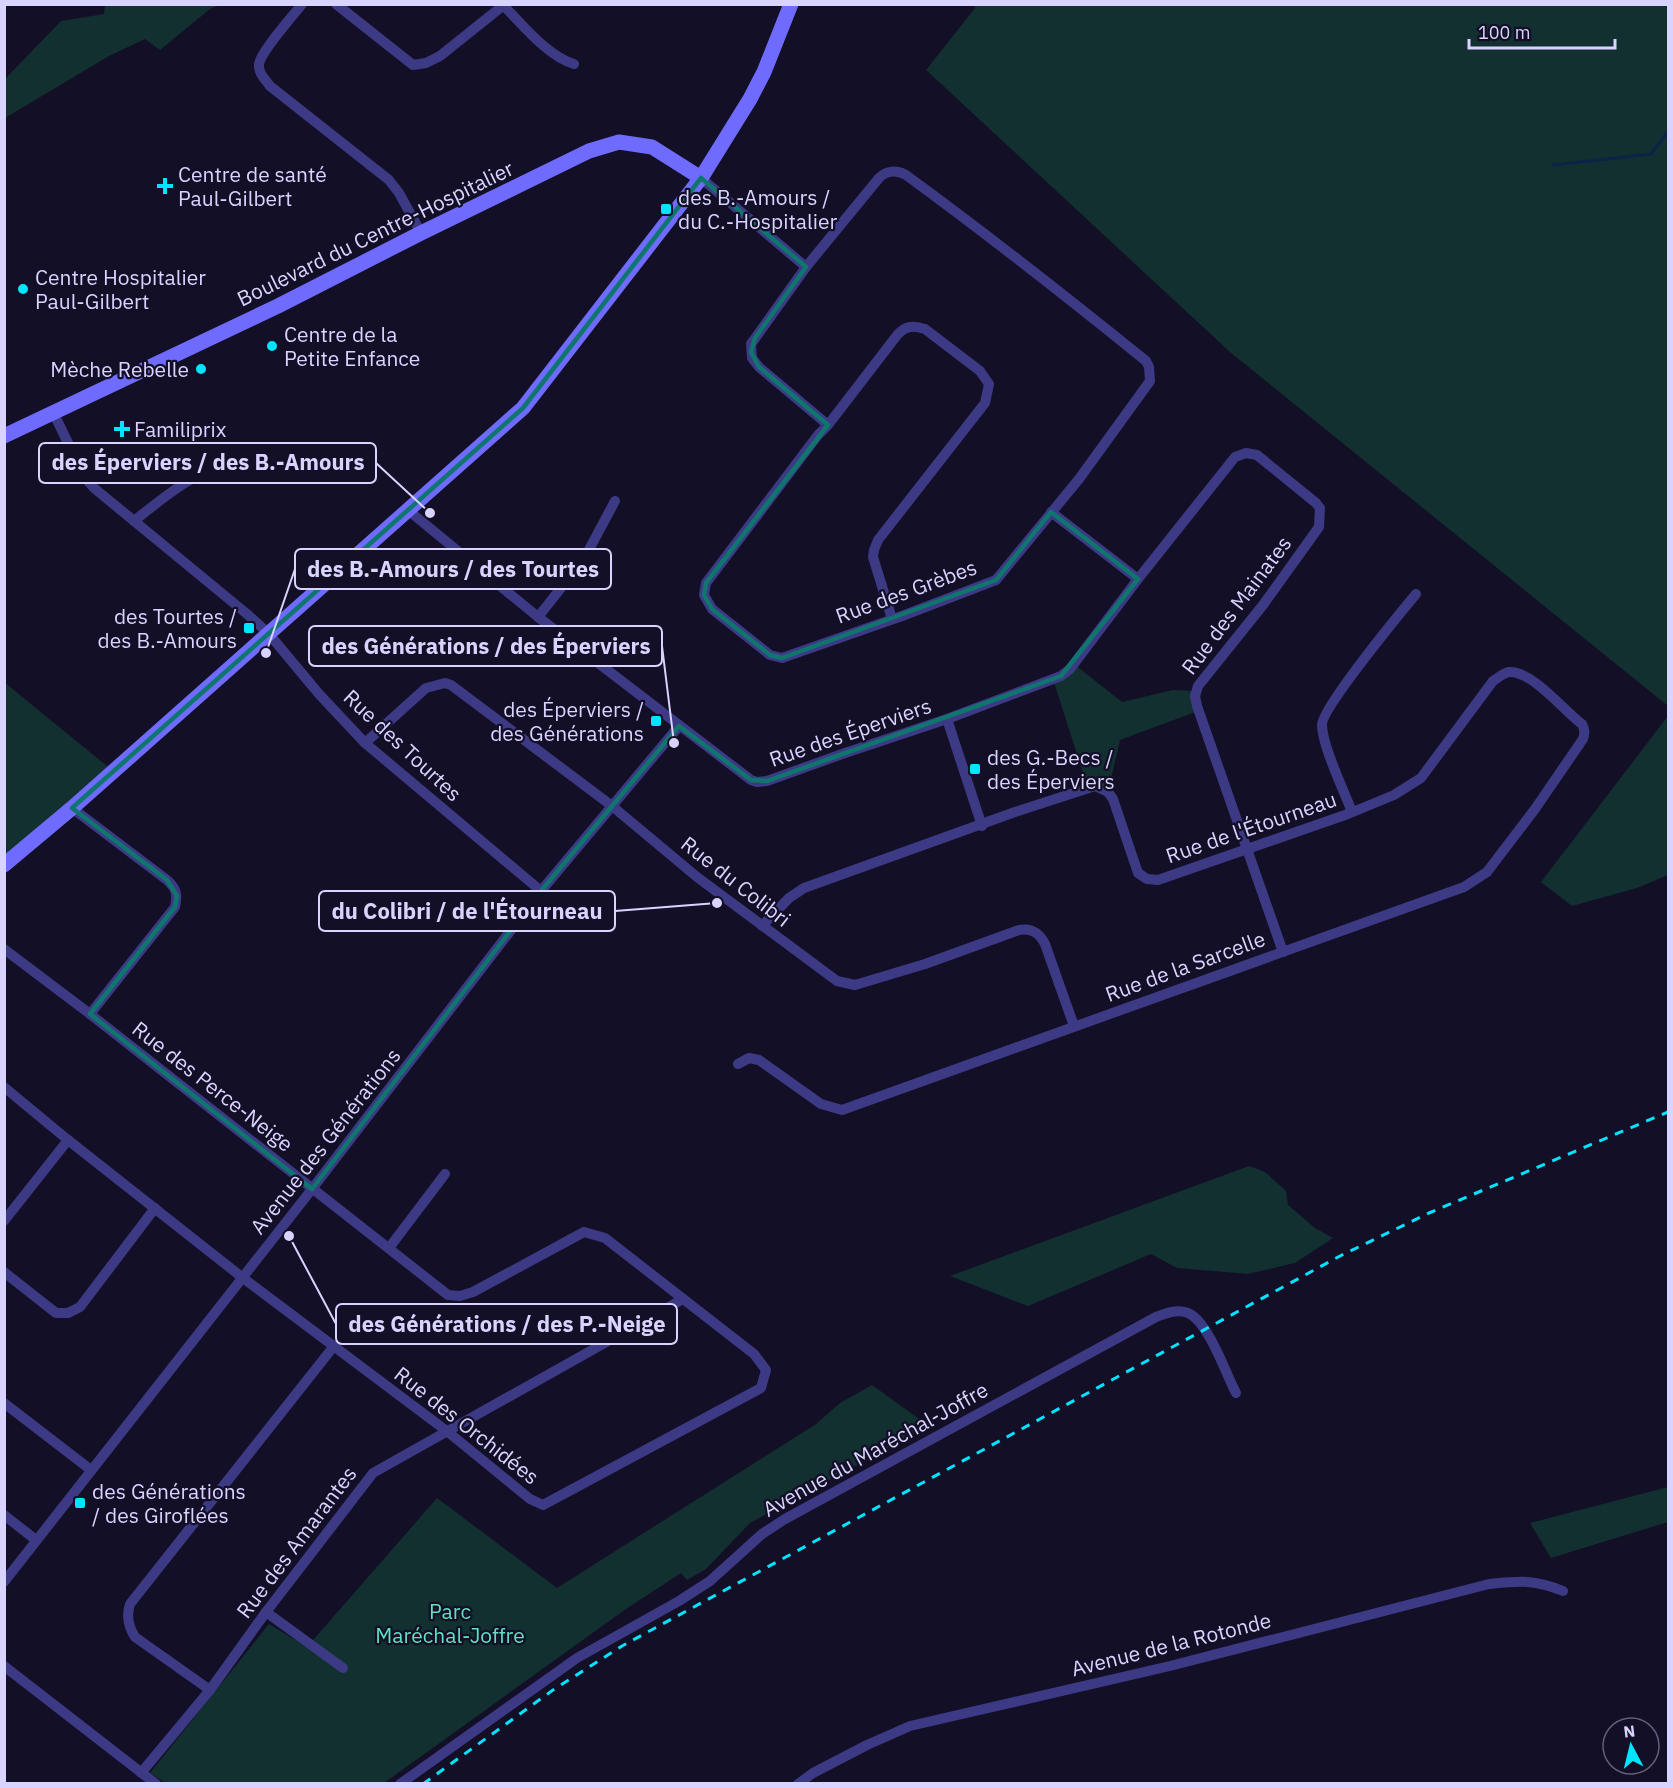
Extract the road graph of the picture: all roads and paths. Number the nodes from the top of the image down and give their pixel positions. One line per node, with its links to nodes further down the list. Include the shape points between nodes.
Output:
1 (302, 4): 7 (street, via 264,52 259,64 262,76 389,180)
2 (336, 4): 4 (street, via 413,65 440,56)
3 (791, 4): 6 (street, via 764,72)
4 (503, 5): 5 (street, via 553,54)
5 (574, 64)
6 (701, 178): 7 (street, Boulevard du Centre-Hospitalier, via 652,147 619,142 589,151); 8 (street); 15 (street, via 523,408)
7 (421, 233): 9 (street, Boulevard du Centre-Hospitalier)
8 (806, 267): 10 (street, Rue des Grèbes, via 751,344 751,352 759,367); 16 (street, Rue des Grèbes, via 879,178 900,172 1146,361 1150,381)
9 (53, 412): 11 (street, Boulevard du Centre-Hospitalier); 17 (street, Rue des Tourtes, via 85,478)
10 (828, 424): 21 (street, Rue des Grèbes, via 706,583 704,595 712,609 770,655 782,658); 21 (street, via 907,327 925,329 980,371 989,384 985,403 878,540 873,557)
11 (4, 436)
12 (1246, 453): 18 (street, Rue des Éperviers, via 1235,457); 31 (street, Rue des Mainates, via 1257,455 1316,503 1321,515 1319,527 1196,690 1197,706)
13 (267, 464): 17 (street, via 241,459 218,467 175,489)
14 (615, 501): 20 (street, via 584,559)
15 (409, 511): 20 (street, Rue des Éperviers); 22 (street)
16 (1051, 512): 18 (street); 21 (street, Rue des Grèbes, via 996,579)
17 (134, 521): 22 (street, Rue des Tourtes)
18 (1138, 579): 23 (street, Rue des Éperviers, via 1067,671)
19 (1416, 594): 29 (street, via 1322,718 1323,736)
20 (538, 617): 24 (street, Rue des Éperviers)
21 (892, 619)
22 (269, 634): 26 (street, Rue des Tourtes); 28 (street)
23 (947, 719): 24 (street, Rue des Éperviers, via 757,782); 30 (street)
24 (679, 726): 27 (street, Avenue des Générations)
25 (1584, 729): 29 (street, Rue de l'Étourneau, via 1535,683 1519,673 1508,672 1493,681 1421,778 1394,795); 36 (street, Rue de la Sarcelle, via 1583,739 1483,876 1464,887)
26 (365, 743): 27 (street, Rue du Colibri, via 426,688 445,682); 33 (street, Rue des Tourtes)
27 (612, 806): 33 (street, Avenue des Générations); 34 (street, Rue du Colibri)
28 (72, 808): 32 (street); 37 (street, via 167,880 177,896 176,907)
29 (1352, 812): 31 (street, Rue de l'Étourneau)
30 (982, 826): 31 (street, Rue de l'Étourneau, via 1095,786 1113,799 1138,873 1147,879 1158,880); 34 (street, Rue de l'Étourneau, via 804,888)
31 (1247, 849): 36 (street, Rue des Mainates)
32 (4, 864)
33 (541, 891): 43 (street, Avenue des Générations)
34 (762, 926): 38 (street, Rue du Colibri, via 837,981 855,985 1019,930 1032,930 1040,934 1045,944)
35 (4, 949): 37 (street, Rue des Perce-Neige)
36 (1283, 952): 38 (street, Rue de la Sarcelle)
37 (90, 1014): 43 (street, Rue des Perce-Neige)
38 (1074, 1026): 39 (street, Rue de la Sarcelle, via 842,1110 821,1104 759,1060 749,1058)
39 (738, 1064)
40 (4, 1086): 41 (street, Rue des Orchidées)
41 (68, 1140): 44 (street, Rue des Orchidées); 45 (street)
42 (445, 1174): 46 (street)
43 (312, 1189): 46 (street, Rue des Perce-Neige); 48 (street, Avenue des Générations)
44 (155, 1208): 47 (street, via 80,1307 68,1313 56,1313); 48 (street, Rue des Orchidées)
45 (4, 1221)
46 (388, 1248): 49 (street, Rue des Perce-Neige, via 448,1295 460,1296 584,1232 605,1238)
47 (4, 1272)
48 (243, 1278): 50 (street, Rue des Orchidées); 55 (street, Avenue des Générations)
49 (683, 1299): 51 (street, Rue des Perce-Neige, via 754,1354 766,1370); 54 (street, Rue des Amarantes)
50 (334, 1346): 54 (street, Rue des Orchidées); 63 (street, via 130,1604 128,1624 135,1637)
51 (761, 1388): 54 (street, Rue des Orchidées, via 543,1505 530,1499)
52 (1236, 1393): 66 (street, Avenue du Maréchal-Joffre, via 1208,1335 1194,1317 1174,1311 1156,1317 785,1519 762,1534 710,1581 577,1658)
53 (4, 1403): 55 (street)
54 (448, 1432): 60 (street, Rue des Amarantes, via 373,1473)
55 (91, 1470): 57 (street, Avenue des Générations)
56 (4, 1515): 57 (street)
57 (36, 1540): 58 (street, Avenue des Générations)
58 (4, 1582)
59 (1563, 1591): 67 (street, Avenue de la Rotonde, via 1522,1580 1489,1584 1170,1666 910,1726 849,1754)
60 (266, 1612): 62 (street); 63 (street, Rue des Amarantes)
61 (4, 1666): 64 (street)
62 (343, 1668)
63 (210, 1690): 64 (street, Rue des Amarantes)
64 (141, 1773): 65 (street)
65 (156, 1784)
66 (400, 1784)
67 (798, 1784)

